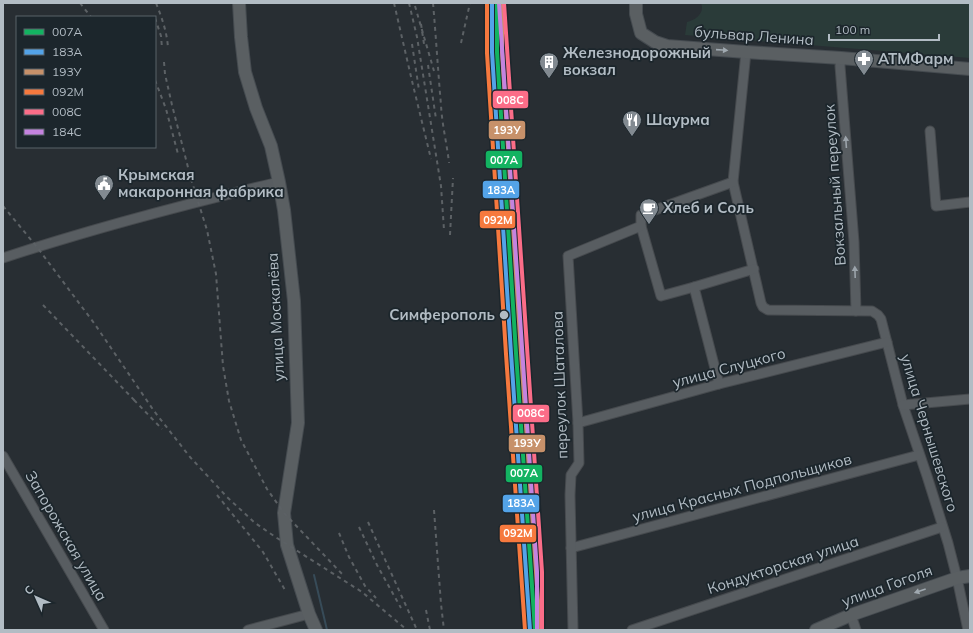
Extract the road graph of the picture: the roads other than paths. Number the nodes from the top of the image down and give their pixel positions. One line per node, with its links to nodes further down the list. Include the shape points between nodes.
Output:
1 (239, 3): 7 (main road, улица Москалёва, via 245,72 271,146)
2 (636, 3): 3 (main road, бульвар Ленина, one-way to 3, via 641,32 655,42 667,46)
3 (746, 52): 4 (main road, бульвар Ленина); 8 (street)
4 (841, 58): 5 (main road, бульвар Ленина); 14 (street, Вокзальный переулок, one-way to 4, via 854,242)
5 (970, 69)
6 (930, 131): 9 (street, via 936,206)
7 (279, 182): 11 (street, via 197,201 77,234); 26 (main road, улица Москалёва, via 294,301 298,423 284,513 287,545)
8 (733, 182): 10 (street, via 641,215); 12 (street)
9 (970, 202)
10 (641, 226): 13 (street, via 661,296); 19 (street, переулок Шаталова, via 568,256)
11 (3, 258)
12 (754, 270): 13 (street); 14 (street, via 761,303 768,310)
13 (694, 287): 16 (street)
14 (856, 311): 15 (street, улица Чернышевского, via 872,311 878,315)
15 (887, 342): 16 (street, улица Слуцкого); 18 (street, улица Чернышевского)
16 (719, 384): 19 (street, улица Слуцкого)
17 (970, 399): 18 (street)
18 (903, 405): 20 (street, улица Чернышевского)
19 (578, 423): 23 (street, переулок Шаталова, via 579,463 571,475 570,495)
20 (919, 455): 22 (street, улица Чернышевского); 23 (street, улица Красных Подпольщиков)
21 (3, 456): 28 (street, Запорожская улица)
22 (942, 527): 25 (street, улица Чернышевского); 32 (street, Кондукторская улица)
23 (572, 548): 31 (street, переулок Шаталова)
24 (970, 576): 25 (main road, улица Гоголя)
25 (957, 578): 27 (main road, улица Гоголя, one-way to 27); 35 (street, улица Чернышевского)
26 (309, 614): 29 (street); 30 (main road, улица Москалёва)
27 (851, 615): 33 (main road, улица Гоголя); 34 (street)
28 (104, 630)
29 (248, 630)
30 (316, 630)
31 (573, 630)
32 (632, 630)
33 (816, 630)
34 (856, 630)
35 (968, 630)

